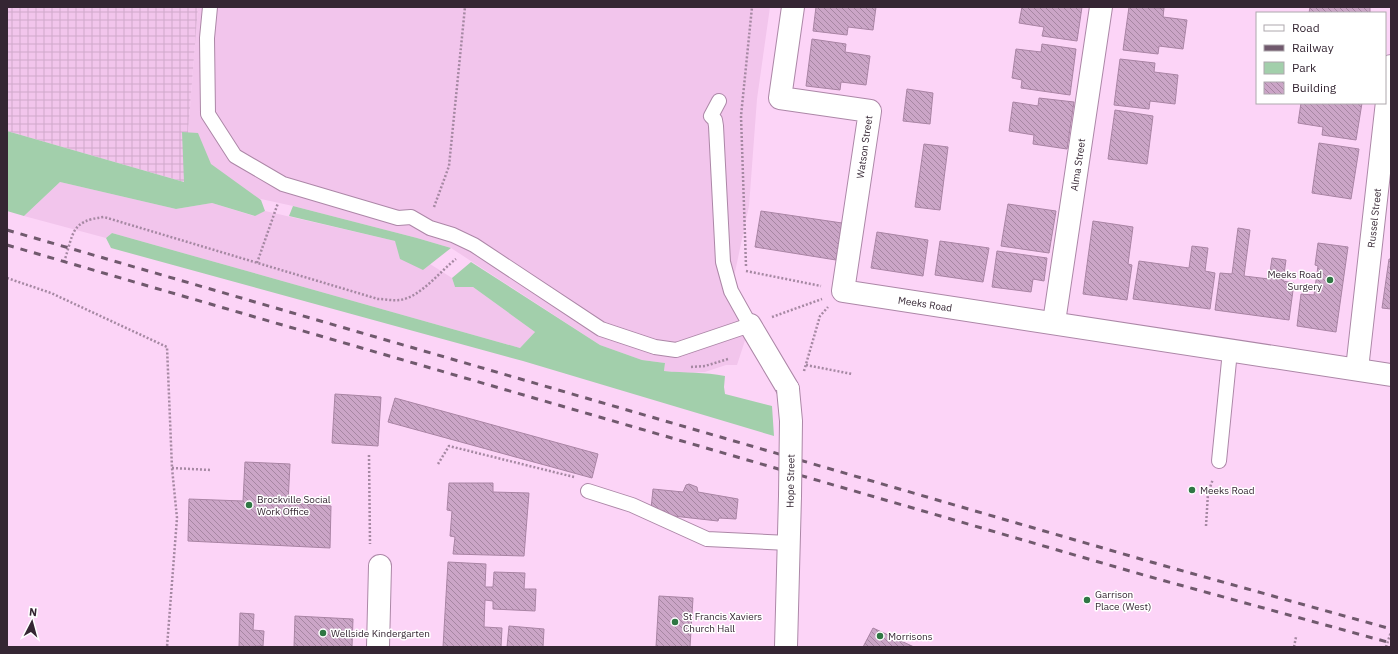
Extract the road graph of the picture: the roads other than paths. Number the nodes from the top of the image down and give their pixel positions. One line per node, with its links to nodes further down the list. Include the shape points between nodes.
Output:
1 (210, 7): 8 (lane, via 207,38 208,114 235,156 283,184 398,218 411,218 430,228 453,235 474,245 601,329 655,347 676,350)
2 (792, 7): 6 (street, Watson Street, via 780,98 870,111)
3 (1101, 7): 7 (street, Alma Street)
4 (1391, 66): 10 (street, Russel Street)
5 (719, 101): 8 (lane, via 707,113 715,120 716,126 723,262 731,291)
6 (843, 290): 7 (street, Meeks Road)
7 (1054, 322): 9 (street, Meeks Road)
8 (750, 325): 14 (street, Hope Street, bridge, via 795,384 791,420)
9 (1230, 351): 10 (street, Meeks Road); 12 (lane)
10 (1357, 369): 11 (street, Meeks Road)
11 (1391, 375)
12 (1219, 461)
13 (592, 493): 14 (lane, via 632,505 707,539)
14 (789, 544): 17 (street, Hope Street)
15 (380, 566): 16 (street)
16 (378, 647)
17 (786, 647)

